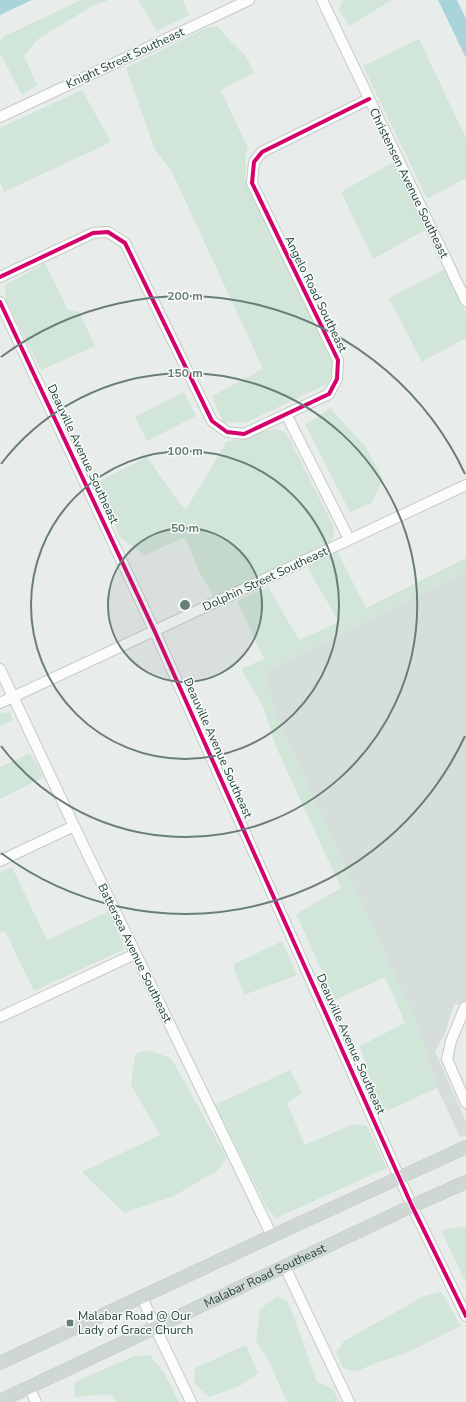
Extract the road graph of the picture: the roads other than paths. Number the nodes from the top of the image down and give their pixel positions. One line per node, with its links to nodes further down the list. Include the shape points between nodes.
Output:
1 (249, 0): 4 (street, Knight Street Southeast)
2 (322, 0): 3 (street, Christensen Avenue Southeast)
3 (369, 99): 6 (street, Christensen Avenue Southeast); 8 (street, Angelo Road Southeast, via 262,152 254,162 252,183 338,360 337,379 329,394)
4 (0, 117)
5 (0, 277): 8 (street, Angelo Road Southeast, via 93,232 108,232 125,243 212,420 227,432 244,434)
6 (466, 301)
7 (0, 302): 11 (street, Deauville Avenue Southeast)
8 (286, 414): 10 (street)
9 (466, 485): 10 (street, Dolphin Street Southeast)
10 (348, 539): 11 (street, Dolphin Street Southeast)
11 (155, 632): 13 (street, Dolphin Street Southeast); 22 (street, Deauville Avenue Southeast)
12 (0, 669): 13 (street, Battersea Avenue Southeast)
13 (14, 697): 14 (street, Dolphin Street Southeast); 15 (street, Battersea Avenue Southeast)
14 (0, 703)
15 (74, 826): 16 (street); 17 (street, Battersea Avenue Southeast)
16 (0, 861)
17 (135, 954): 19 (street); 25 (street, Battersea Avenue Southeast)
18 (465, 1007): 20 (street, via 451,1041 447,1059)
19 (0, 1017)
20 (466, 1104)
21 (466, 1147): 22 (main road)
22 (399, 1177): 24 (street, Deauville Avenue Southeast); 25 (main road)
23 (466, 1182): 24 (main road, Malabar Road Southeast)
24 (412, 1206): 26 (main road, Malabar Road Southeast); 28 (street, Deauville Avenue Southeast)
25 (272, 1236): 27 (main road)
26 (285, 1267): 29 (main road, Malabar Road Southeast); 35 (street)
27 (142, 1297): 29 (street); 30 (main road)
28 (466, 1316)
29 (155, 1327): 31 (main road, Malabar Road Southeast); 34 (street)
30 (0, 1363)
31 (29, 1387): 32 (main road, Malabar Road Southeast); 33 (street)
32 (0, 1401)
33 (36, 1402)
34 (191, 1402)
35 (349, 1402)

